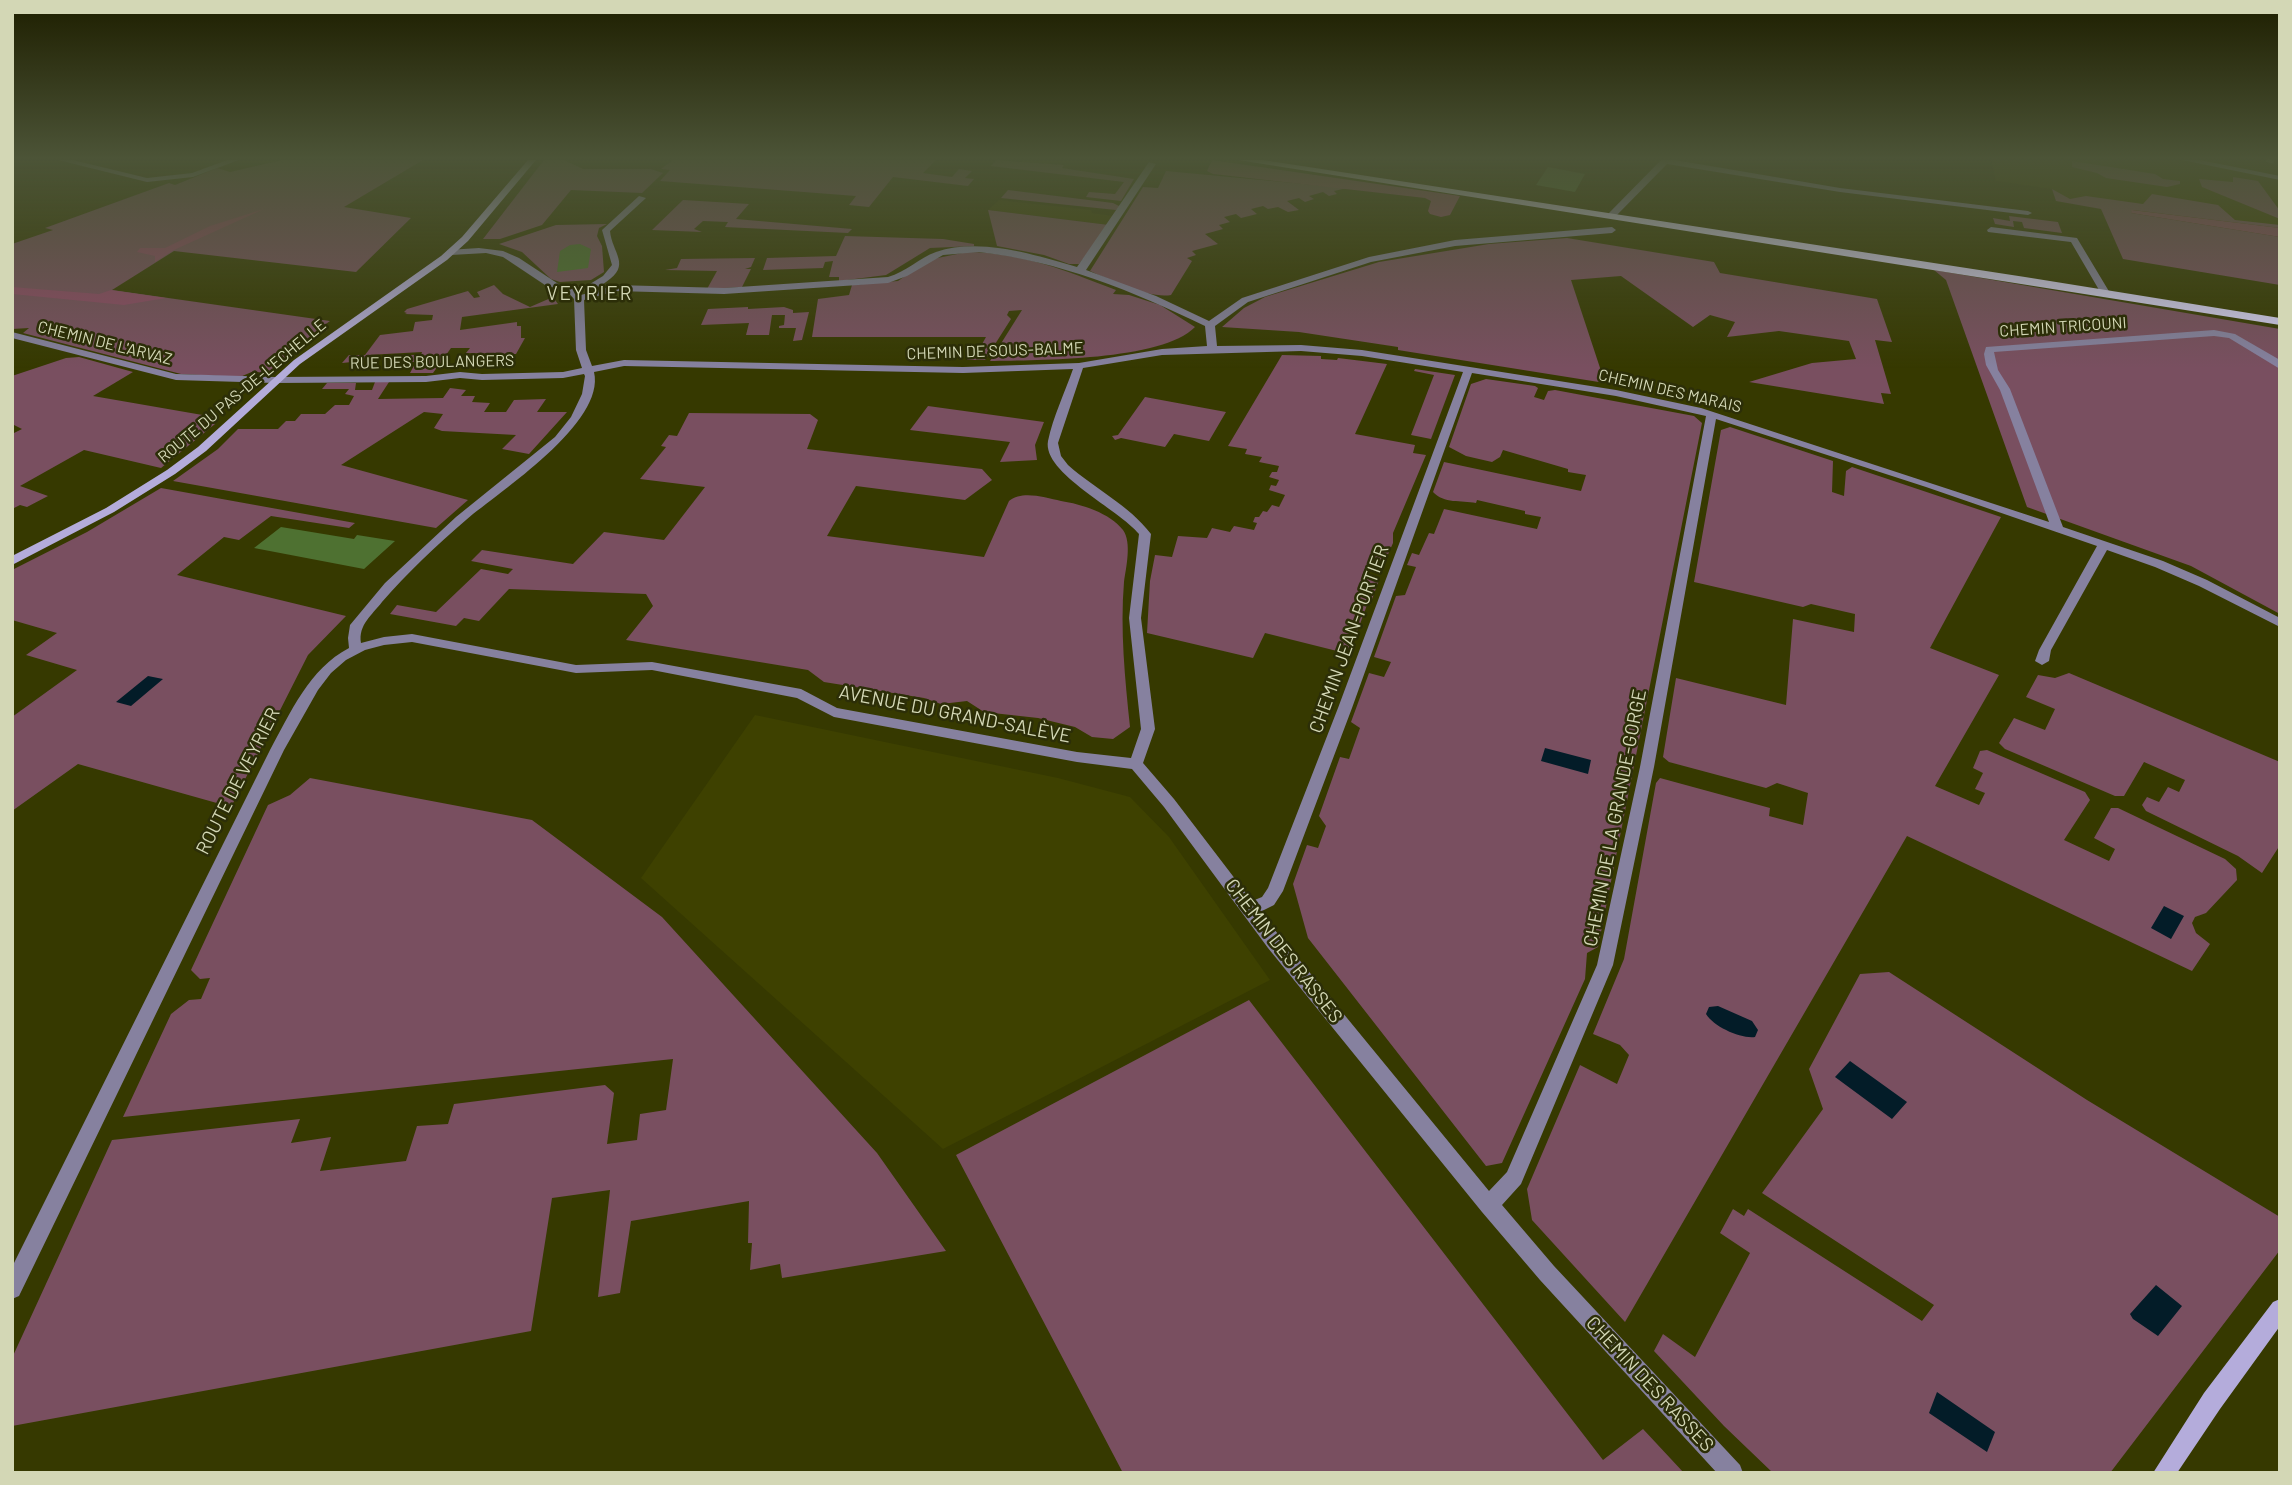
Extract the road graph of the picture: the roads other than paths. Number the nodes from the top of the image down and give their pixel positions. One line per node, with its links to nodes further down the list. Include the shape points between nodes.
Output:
1 (471, 229): 7 (main road, ROUTE DU PAS-DE-L'ECHELLE)
2 (607, 229): 9 (street, via 615,263)
3 (1109, 229): 8 (street, via 1083,268)
4 (1704, 229): 11 (main road)
5 (1612, 230): 14 (street, via 1455,243 1369,260 1245,300)
6 (1991, 230): 11 (street, via 2074,240)
7 (451, 252): 10 (street, via 504,254 545,283); 21 (main road, ROUTE DU PAS-DE-L'ECHELLE)
8 (1076, 271): 9 (street, via 1032,257 983,249 951,250 931,255 888,280 692,290); 14 (street, via 1174,306)
9 (596, 288): 10 (street); 12 (street)
10 (571, 290): 12 (street)
11 (2105, 292): 13 (main road)
12 (579, 298): 19 (street, via 581,350)
13 (2280, 322)
14 (1210, 325): 16 (street)
15 (12, 335): 21 (street, CHEMIN DE L'ARVAZ, via 176,377)
16 (1212, 349): 17 (street, CHEMIN DE SOUS-BALME); 20 (street, CHEMIN DES MARAIS, via 1326,349)
17 (1079, 366): 19 (street, CHEMIN DE SOUS-BALME, via 930,370 624,363); 29 (street, via 1053,443 1055,456 1129,514 1145,534 1135,618 1149,729)
18 (2280, 366): 23 (street, CHEMIN TRICOUNI, via 2232,336 2214,333 1989,349)
19 (588, 369): 21 (street, RUE DES BOULANGERS, via 549,375); 27 (street, via 587,394 567,431 460,519 389,586 356,625)
20 (1469, 369): 22 (street, CHEMIN DES MARAIS); 30 (street, CHEMIN JEAN-PORTIER, via 1275,891 1268,901)
21 (275, 380): 25 (main road, ROUTE DU PAS-DE-L'ECHELLE, via 202,450 162,479)
22 (1713, 414): 23 (street, CHEMIN DES MARAIS); 31 (street, CHEMIN DE LA GRANDE-GORGE, via 1605,965 1514,1178)
23 (2057, 527): 24 (street, CHEMIN DES MARAIS)
24 (2104, 544): 26 (street, CHEMIN DES MARAIS, via 2183,574); 28 (street)
25 (12, 561)
26 (2280, 623)
27 (356, 648): 29 (street, AVENUE DU GRAND-SALÈVE, via 412,638 576,669 652,666 801,694 834,712); 32 (street, ROUTE DE VEYRIER, via 322,673 276,750)
28 (2042, 661)
29 (1136, 764): 30 (street, CHEMIN DES RASSES)
30 (1250, 909): 31 (street, CHEMIN DES RASSES)
31 (1489, 1205): 34 (street, CHEMIN DES RASSES)
32 (12, 1289)
33 (2280, 1309): 35 (main road)
34 (1732, 1473)
35 (2164, 1473)

